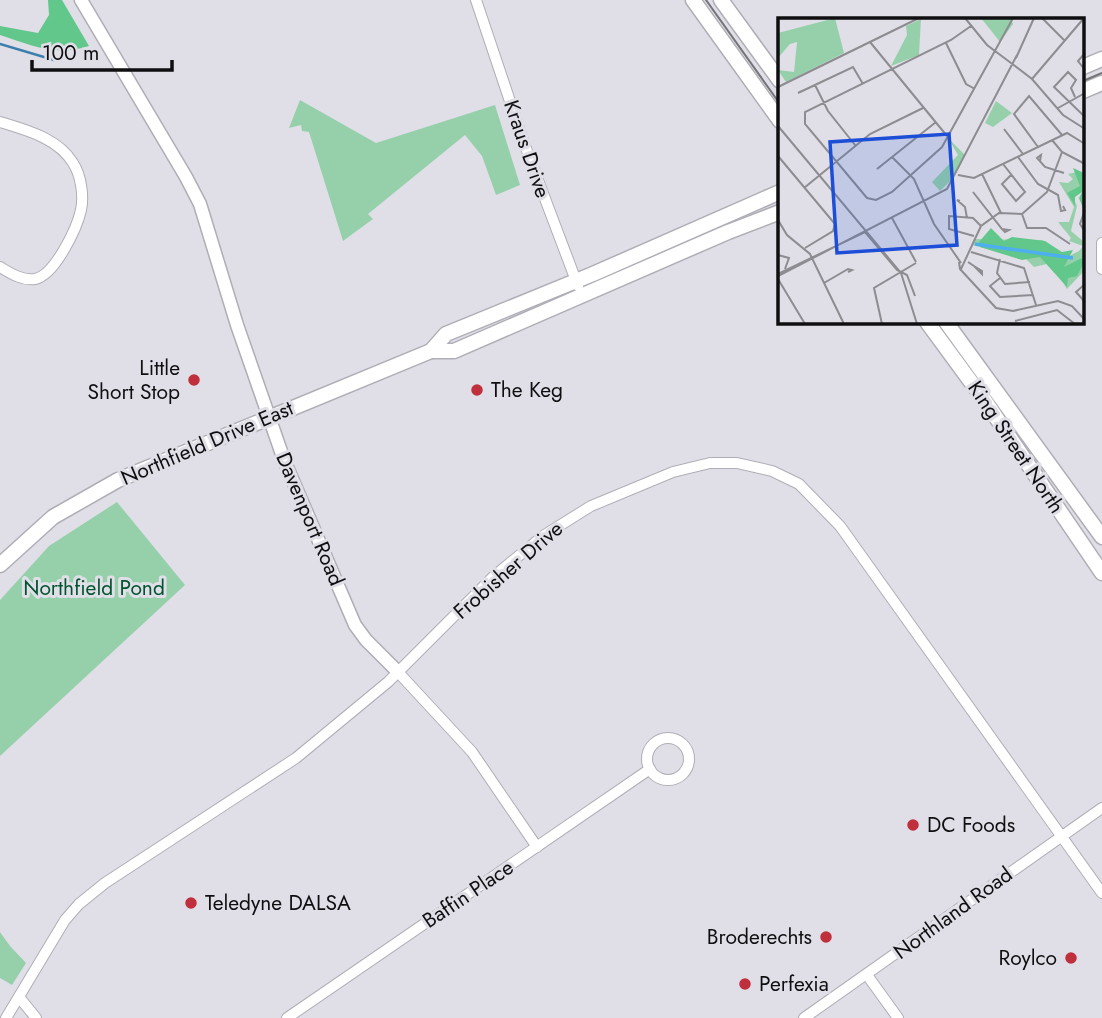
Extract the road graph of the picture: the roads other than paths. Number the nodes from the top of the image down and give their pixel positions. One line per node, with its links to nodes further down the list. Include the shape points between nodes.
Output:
1 (81, 0): 22 (street, Davenport Road, via 200,204)
2 (475, 0): 17 (street, Kraus Drive)
3 (693, 0): 10 (main road)
4 (721, 0): 7 (main road)
5 (1102, 59): 6 (main road)
6 (1084, 67)
7 (778, 78)
8 (1102, 83): 9 (main road)
9 (1084, 91)
10 (778, 118)
11 (0, 122): 15 (street, via 51,140 74,164 81,186 81,209 67,243 46,274 24,278)
12 (778, 193): 17 (main road, Northfield Drive East)
13 (778, 213): 18 (main road, Northfield Drive East)
14 (1102, 243): 16 (street)
15 (0, 267)
16 (1102, 269)
17 (576, 281): 18 (street, Kraus Drive); 21 (main road, Northfield Drive East, via 446,334)
18 (582, 296): 21 (main road, Northfield Drive East, via 454,351)
19 (928, 324): 25 (main road, King Street North)
20 (947, 324): 23 (main road, King Street North)
21 (431, 351): 22 (main road, Northfield Drive East)
22 (269, 418): 24 (main road, Northfield Drive East, via 80,499); 26 (street, Davenport Road, via 350,615 366,640)
23 (1102, 537)
24 (0, 565)
25 (1102, 573)
26 (397, 671): 29 (street, Frobisher Drive, via 493,577 543,536 590,506 673,472 710,463 772,471 799,484 840,526); 30 (street, Davenport Road, via 472,752); 33 (street, Frobisher Drive, via 296,758 79,904)
27 (650, 769): 27 (street, via 660,778 677,778 688,766 686,747 676,738 656,741 647,754); 30 (street, Baffin Place)
28 (1102, 808): 29 (street, Northland Road)
29 (1062, 836): 31 (street, Frobisher Drive); 32 (street, Northland Road)
30 (537, 847): 36 (street, Baffin Place)
31 (1102, 893)
32 (867, 975): 37 (street, Northland Road); 38 (street)
33 (19, 997): 34 (street, Frobisher Drive); 35 (street)
34 (6, 1018)
35 (36, 1018)
36 (287, 1018)
37 (804, 1018)
38 (898, 1018)

